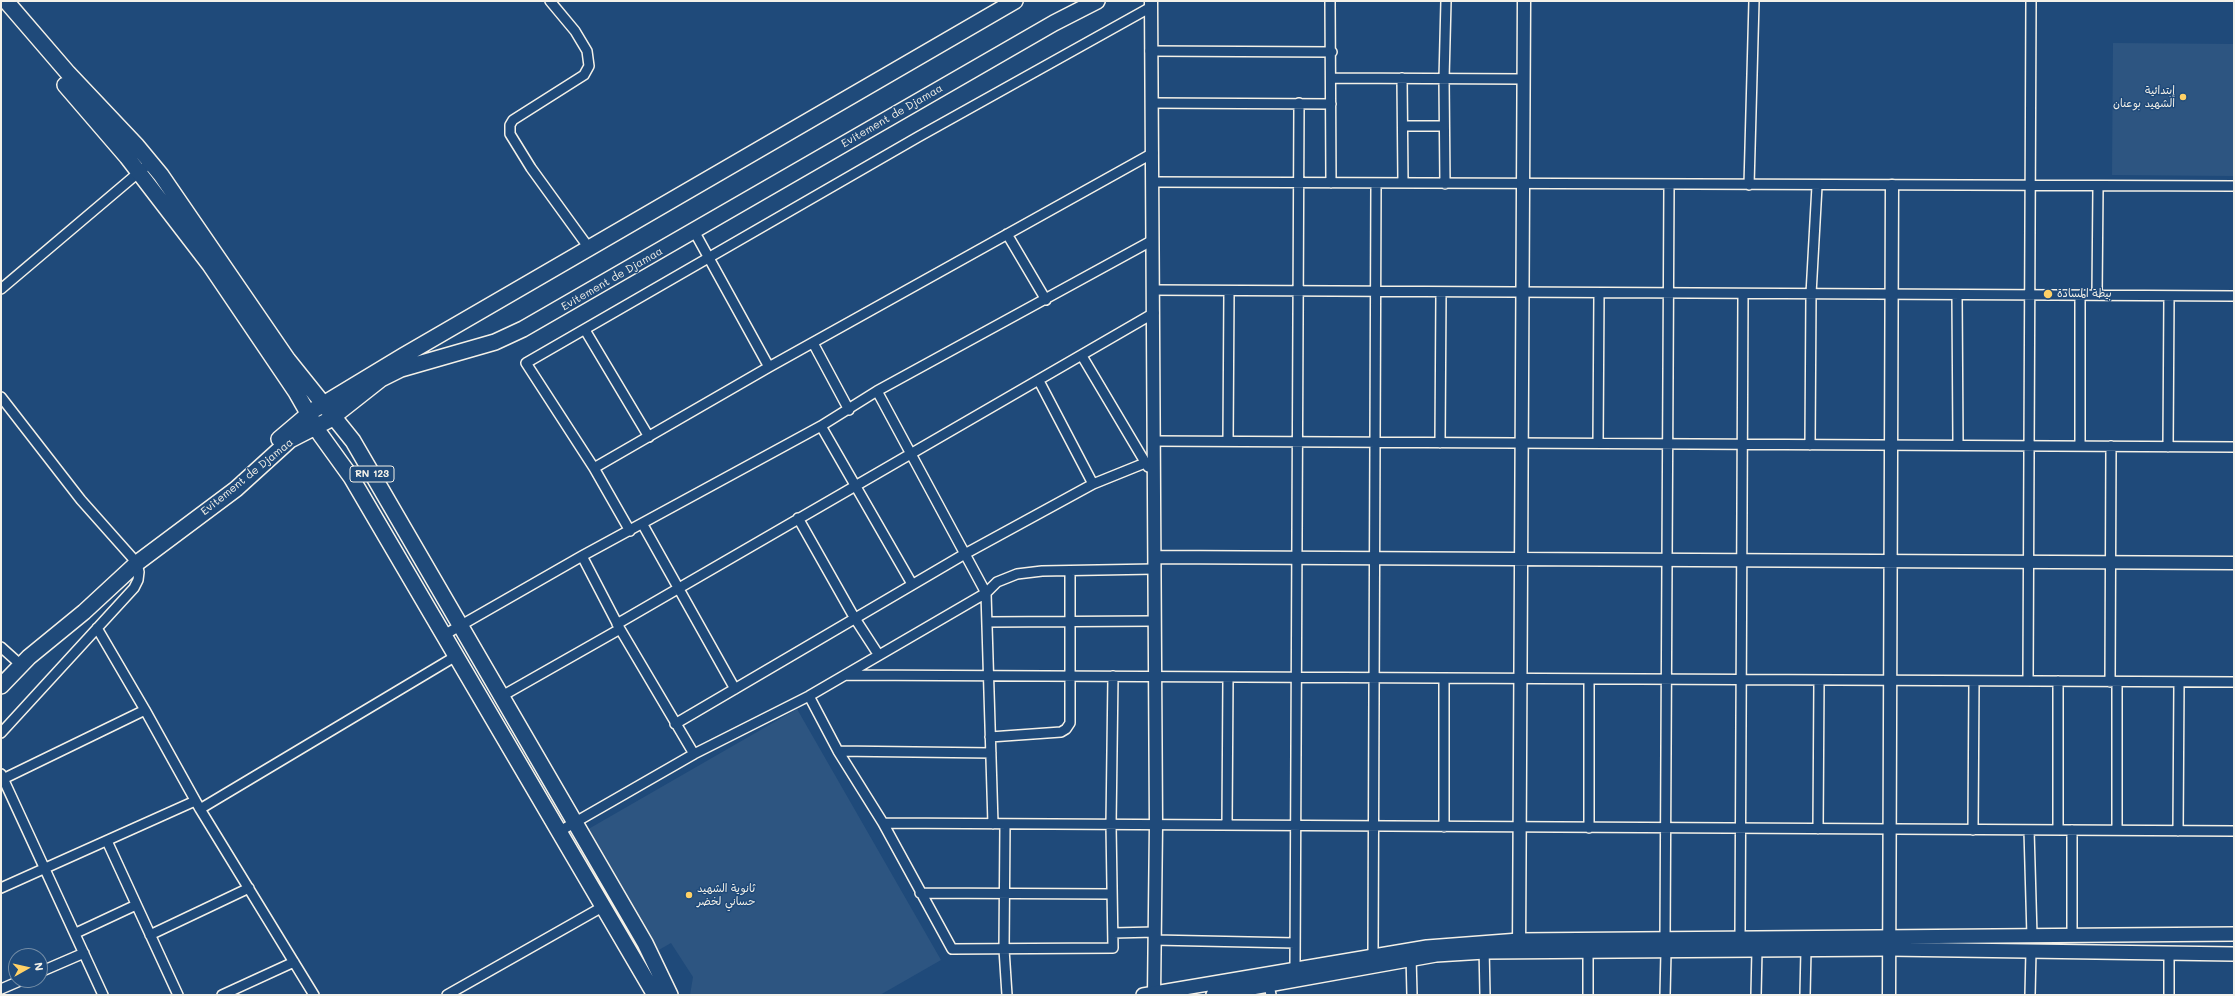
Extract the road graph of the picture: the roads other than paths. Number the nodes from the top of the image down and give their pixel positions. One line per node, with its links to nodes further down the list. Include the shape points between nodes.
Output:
1 (6, 1): 24 (main road, RN 123, via 63,68)
2 (550, 1): 43 (street, via 579,38 586,50 589,66 584,75 513,120 510,134 531,168)
3 (1015, 1): 43 (main road, Evitement de Djamaa)
4 (1097, 1): 40 (main road, Evitement de Djamaa, via 1054,23)
5 (1330, 1): 13 (street)
6 (1446, 1): 16 (street)
7 (1524, 1): 17 (street)
8 (1754, 1): 34 (street)
9 (2031, 1): 38 (street)
10 (1151, 4): 12 (street); 44 (street)
11 (1, 10): 25 (main road, RN 123)
12 (1150, 51): 13 (street); 18 (street)
13 (1332, 52): 14 (street)
14 (1332, 78): 15 (street); 20 (street)
15 (1402, 78): 16 (street); 21 (street)
16 (1444, 79): 17 (street); 22 (street)
17 (1523, 79): 32 (street)
18 (1153, 103): 19 (street); 23 (street)
19 (1299, 104): 20 (street); 27 (street)
20 (1332, 104): 28 (street)
21 (1403, 126): 22 (street); 30 (street)
22 (1444, 126): 31 (street)
23 (1153, 153): 26 (street); 41 (street)
24 (150, 162): 25 (street); 72 (main road, RN 123, via 288,360)
25 (139, 172): 45 (street); 74 (main road, RN 123, via 224,285)
26 (1153, 182): 27 (street); 42 (street)
27 (1299, 183): 28 (street); 48 (street)
28 (1331, 183): 29 (street)
29 (1376, 183): 30 (street); 49 (street)
30 (1404, 183): 31 (street)
31 (1445, 184): 32 (street)
32 (1523, 184): 33 (street); 51 (street)
33 (1669, 185): 34 (street); 53 (street)
34 (1749, 185): 35 (street)
35 (1817, 186): 36 (street); 55 (street)
36 (1892, 186): 38 (street); 56 (street)
37 (2234, 186): 39 (street)
38 (2030, 187): 39 (street); 58 (street)
39 (2098, 187): 60 (street)
40 (694, 231): 44 (street); 75 (main road, Evitement de Djamaa, via 516,333 388,375)
41 (1007, 234): 63 (street); 66 (street)
42 (1153, 240): 46 (street); 63 (street)
43 (589, 248): 72 (main road, Evitement de Djamaa)
44 (708, 258): 65 (street); 68 (street)
45 (1, 289)
46 (1154, 290): 47 (street); 64 (street)
47 (1229, 291): 48 (street); 80 (street)
48 (1298, 291): 49 (street); 81 (street)
49 (1376, 292): 50 (street); 82 (street)
50 (1440, 292): 51 (street); 83 (street)
51 (1522, 292): 52 (street); 84 (street)
52 (1599, 293): 53 (street); 85 (street)
53 (1669, 293): 54 (street); 86 (street)
54 (1743, 294): 55 (street); 87 (street)
55 (1811, 294): 56 (street); 88 (street)
56 (1892, 294): 57 (street); 89 (street)
57 (1957, 295): 58 (street); 90 (street)
58 (2030, 295): 59 (street); 91 (street)
59 (2080, 295): 60 (street); 92 (street)
60 (2097, 296): 61 (street)
61 (2169, 296): 62 (street); 94 (street)
62 (2234, 296)
63 (1046, 300): 70 (street)
64 (1154, 313): 67 (street); 79 (street)
65 (585, 330): 78 (street); 98 (street, via 526,363)
66 (813, 343): 68 (street); 73 (street)
67 (1082, 356): 69 (street); 97 (street)
68 (769, 367): 78 (street)
69 (1039, 381): 96 (street); 100 (street)
70 (877, 391): 73 (street); 96 (street)
71 (1, 398): 115 (street, via 76,494)
72 (322, 404): 74 (main road, Evitement de Djamaa); 75 (main road, RN 123)
73 (849, 410): 76 (street)
74 (309, 413): 77 (main road, RN 123); 115 (main road, Evitement de Djamaa, via 230,482 170,529)
75 (333, 416): 77 (main road, Evitement de Djamaa); 126 (main road, RN 123, via 353,441)
76 (821, 426): 101 (street); 103 (street)
77 (316, 427): 115 (main road, Evitement de Djamaa, via 282,446 236,489); 129 (main road, RN 123, via 351,477)
78 (649, 437): 98 (street)
79 (1154, 441): 80 (street); 99 (street)
80 (1228, 441): 81 (street)
81 (1298, 442): 82 (street); 107 (street)
82 (1375, 442): 83 (street); 108 (street)
83 (1440, 442): 84 (street)
84 (1522, 443): 85 (street); 109 (street)
85 (1598, 443): 86 (street)
86 (1668, 444): 87 (street); 110 (street)
87 (1742, 444): 88 (street); 111 (street)
88 (1810, 444): 89 (street)
89 (1891, 445): 90 (street); 112 (street)
90 (1958, 445): 91 (street)
91 (2029, 446): 92 (street); 113 (street)
92 (2080, 446): 93 (street)
93 (2111, 446): 94 (street); 114 (street)
94 (2168, 446): 95 (street)
95 (2234, 447)
96 (911, 455): 101 (street); 105 (street)
97 (1145, 463): 99 (street); 100 (street)
98 (594, 468): 104 (street)
99 (1154, 479): 116 (street)
100 (1093, 484): 105 (street)
101 (855, 486): 102 (street); 119 (street)
102 (798, 518): 120 (street); 122 (street)
103 (643, 525): 104 (street); 120 (street)
104 (630, 532): 106 (street)
105 (963, 554): 119 (street); 121 (street)
106 (582, 556): 126 (street); 127 (street)
107 (1297, 558): 108 (street); 116 (street); 140 (street)
108 (1375, 558): 109 (street); 141 (street)
109 (1521, 559): 110 (street); 143 (street)
110 (1668, 560): 111 (street); 145 (street)
111 (1741, 560): 112 (street); 146 (street)
112 (1891, 561): 113 (street); 148 (street)
113 (2029, 562): 114 (street); 150 (street)
114 (2110, 562): 117 (street); 152 (street)
115 (138, 563): 128 (street, via 140,572 136,584); 133 (main road, Evitement de Djamaa)
116 (1155, 563): 118 (street); 125 (street)
117 (2234, 563)
118 (1070, 571): 121 (street, via 1017,574 997,582); 124 (street)
119 (912, 584): 122 (street)
120 (678, 589): 127 (street); 156 (street)
121 (986, 593): 123 (street); 131 (street)
122 (854, 617): 131 (street); 156 (street)
123 (987, 622): 124 (street); 135 (street)
124 (1069, 622): 125 (street); 136 (street)
125 (1155, 622): 138 (street)
126 (461, 625): 129 (street); 157 (main road, RN 123)
127 (618, 626): 157 (street); 160 (street)
128 (97, 628): 159 (street); 161 (street)
129 (444, 635): 132 (main road, RN 123)
130 (1, 647): 133 (street)
131 (878, 654): 134 (street)
132 (456, 656): 168 (street); 190 (main road, RN 123)
133 (21, 665): 155 (main road, Evitement de Djamaa)
134 (846, 675): 135 (street); 158 (street)
135 (988, 676): 136 (street); 162 (street)
136 (1070, 676): 137 (street); 162 (street, via 1070,723 1066,729 1051,733)
137 (1113, 676): 138 (street); 173 (street)
138 (1155, 677): 139 (street); 174 (street)
139 (1228, 677): 140 (street); 175 (street)
140 (1297, 677): 141 (street); 176 (street)
141 (1374, 678): 142 (street); 177 (street)
142 (1444, 679): 143 (street); 178 (street)
143 (1520, 679): 144 (street); 179 (street)
144 (1589, 679): 145 (street); 180 (street)
145 (1667, 679): 146 (street); 182 (street)
146 (1741, 680): 147 (street); 181 (street)
147 (1819, 680): 148 (street); 183 (street)
148 (1890, 681): 149 (street); 184 (street)
149 (1974, 681): 150 (street); 185 (street)
150 (2028, 681): 151 (street)
151 (2058, 682): 152 (street); 187 (street)
152 (2114, 682): 153 (street); 189 (street)
153 (2179, 682): 154 (street); 191 (street)
154 (2234, 682)
155 (1, 686)
156 (735, 689): 160 (street)
157 (502, 696): 169 (main road, RN 123)
158 (808, 696): 163 (street); 165 (street)
159 (145, 710): 166 (street); 167 (street)
160 (675, 724): 165 (street)
161 (1, 733)
162 (990, 737): 164 (street)
163 (838, 751): 164 (street); 170 (street)
164 (990, 753): 171 (street)
165 (694, 754): 169 (street)
166 (2, 776): 194 (street)
167 (195, 801): 168 (street); 193 (street)
168 (200, 810): 196 (street)
169 (575, 822): 190 (street); 236 (main road, RN 123, via 649,948)
170 (882, 824): 171 (street); 197 (street)
171 (993, 824): 172 (street)
172 (1005, 824): 173 (street); 198 (street)
173 (1111, 825): 174 (street); 199 (street)
174 (1156, 825): 175 (street); 206 (street)
175 (1228, 825): 176 (street)
176 (1296, 826): 177 (street); 210 (street)
177 (1374, 826): 178 (street); 223 (street)
178 (1444, 827): 179 (street)
179 (1520, 827): 180 (street); 213 (street)
180 (1589, 828): 182 (street)
181 (1740, 828): 182 (street); 183 (street); 209 (street)
182 (1664, 829): 212 (street)
183 (1818, 829): 184 (street)
184 (1890, 829): 185 (street); 211 (street)
185 (1973, 830): 186 (street)
186 (2029, 830): 187 (street); 207 (street)
187 (2058, 830): 188 (street)
188 (2072, 830): 189 (street); 208 (street)
189 (2117, 830): 191 (street)
190 (560, 831): 201 (main road, RN 123)
191 (2178, 831): 192 (street)
192 (2234, 831)
193 (107, 841): 194 (street); 200 (street)
194 (46, 868): 195 (street); 202 (street)
195 (1, 888)
196 (249, 888): 205 (street); 225 (street)
197 (920, 893): 198 (street); 215 (street, via 952,948)
198 (1004, 894): 199 (street); 215 (street)
199 (1111, 894): 203 (street)
200 (136, 905): 202 (street); 205 (street)
201 (604, 906): 234 (street); 235 (main road, RN 123)
202 (76, 933): 220 (street)
203 (1113, 933): 206 (street); 215 (street, via 1113,948)
204 (2234, 934): 208 (main road)
205 (150, 935): 231 (street)
206 (1155, 936): 210 (street); 229 (street)
207 (2032, 936): 208 (main road); 211 (main road)
208 (2072, 936)
209 (1740, 938): 211 (main road); 212 (main road)
210 (1295, 942): 226 (street)
211 (1889, 943): 217 (main road); 218 (main road); 245 (street)
212 (1665, 945): 213 (main road); 216 (main road); 219 (main road); 242 (street)
213 (1519, 946): 214 (main road); 219 (main road)
214 (1484, 947): 224 (main road, via 1436,955); 240 (street)
215 (1004, 949): 237 (street)
216 (1757, 950): 217 (main road); 243 (street)
217 (1806, 950): 244 (street)
218 (2031, 951): 221 (main road); 246 (street)
219 (1588, 952): 241 (street)
220 (84, 953): 227 (street); 230 (street)
221 (2169, 953): 222 (main road); 247 (street)
222 (2234, 954)
223 (1373, 955): 224 (main road); 226 (main road)
224 (1411, 955): 228 (main road); 239 (street)
225 (294, 962): 232 (street); 233 (street)
226 (1295, 968): 229 (main road)
227 (48, 969)
228 (1270, 990): 238 (main road)
229 (1151, 994)
230 (103, 995)
231 (178, 995)
232 (224, 995)
233 (314, 995)
234 (447, 995)
235 (655, 995)
236 (670, 995)
237 (1007, 995)
238 (1213, 995)
239 (1412, 995)
240 (1485, 995)
241 (1588, 995)
242 (1666, 995)
243 (1756, 995)
244 (1805, 995)
245 (1889, 995)
246 (2030, 995)
247 (2169, 995)

